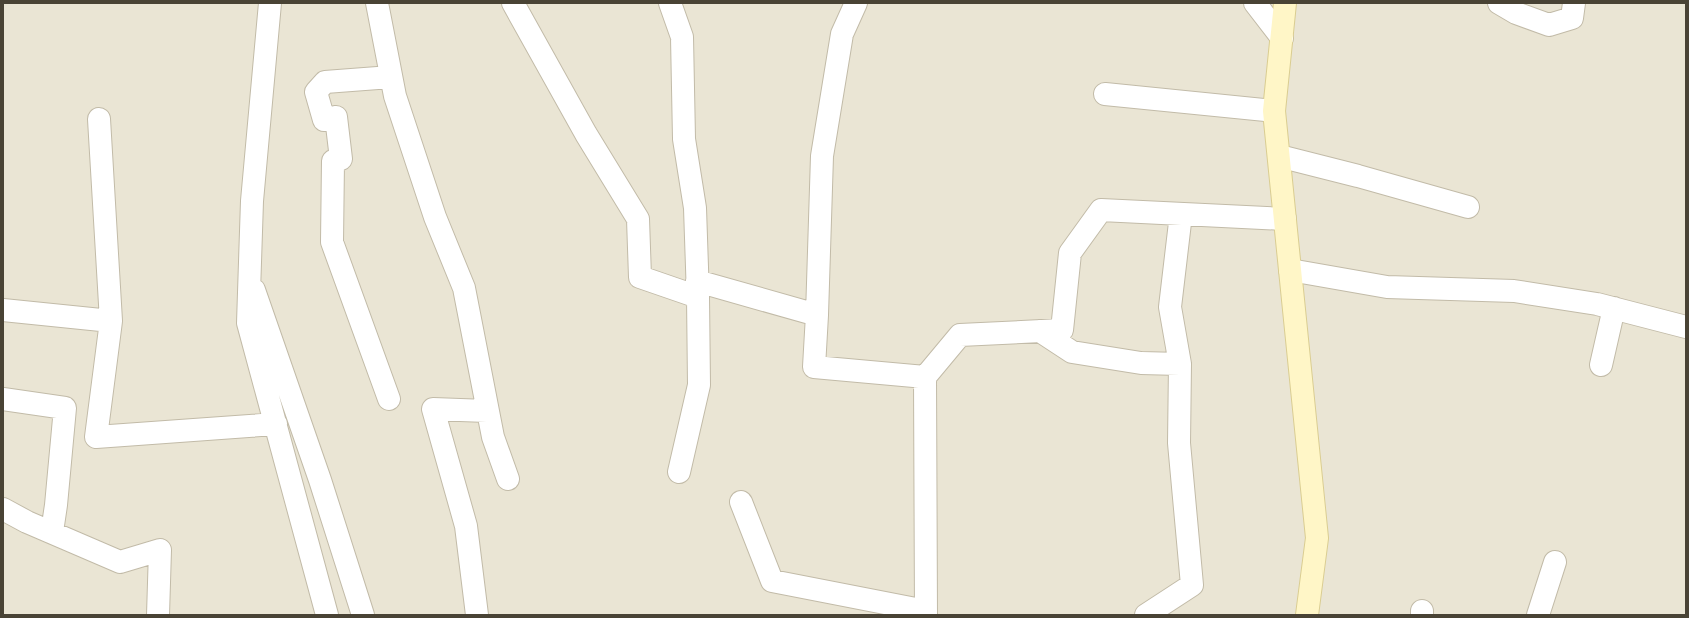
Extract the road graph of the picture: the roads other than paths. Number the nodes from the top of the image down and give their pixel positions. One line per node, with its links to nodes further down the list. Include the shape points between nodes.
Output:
1 (270, 3): 20 (street, via 252,201)
2 (376, 3): 11 (street)
3 (514, 3): 21 (street, via 586,134 638,219 640,278)
4 (670, 3): 21 (street, via 682,38 684,139 695,208)
5 (856, 3): 24 (street, via 842,34 822,156)
6 (1255, 3): 10 (street)
7 (1285, 3): 10 (street)
8 (1499, 3): 9 (street, via 1516,13 1549,25 1572,18)
9 (1574, 3)
10 (1282, 38): 13 (street)
11 (391, 77): 32 (street, via 325,82 316,92 324,120 336,117 341,159 333,161 332,242); 33 (street, via 435,217 464,288)
12 (1105, 94): 13 (street)
13 (1274, 111): 15 (street)
14 (99, 120): 25 (street)
15 (1279, 156): 16 (street); 18 (street)
16 (1468, 207)
17 (1181, 214): 18 (street); 27 (street, via 1101,210 1070,253 1062,330); 28 (street, via 1170,307)
18 (1285, 219): 19 (street)
19 (1290, 270): 22 (street, via 1387,287 1514,291); 47 (street, via 1317,538)
20 (250, 277): 34 (street, via 248,323); 45 (street, via 320,480)
21 (697, 289): 24 (street); 35 (street, via 699,385)
22 (1614, 308): 26 (street); 29 (street)
23 (3, 310): 25 (street)
24 (817, 315): 30 (street, via 814,367)
25 (111, 321): 34 (street, via 96,437)
26 (1686, 327)
27 (1040, 331): 28 (street, via 1072,352 1141,363); 30 (street, via 960,336)
28 (1180, 364): 42 (street, via 1178,443 1192,585)
29 (1601, 365)
30 (925, 377): 41 (street)
31 (3, 399): 39 (street, via 65,408)
32 (389, 399)
33 (487, 410): 36 (street, via 492,437); 46 (street, via 433,409 466,526)
34 (276, 424): 44 (street)
35 (679, 472)
36 (508, 479)
37 (741, 502): 41 (street, via 772,581)
38 (3, 509): 39 (street)
39 (52, 532): 43 (street, via 120,562 160,550)
40 (1555, 562): 48 (street)
41 (926, 613)
42 (1149, 614)
43 (158, 615)
44 (328, 615)
45 (363, 615)
46 (477, 615)
47 (1307, 615)
48 (1538, 615)

